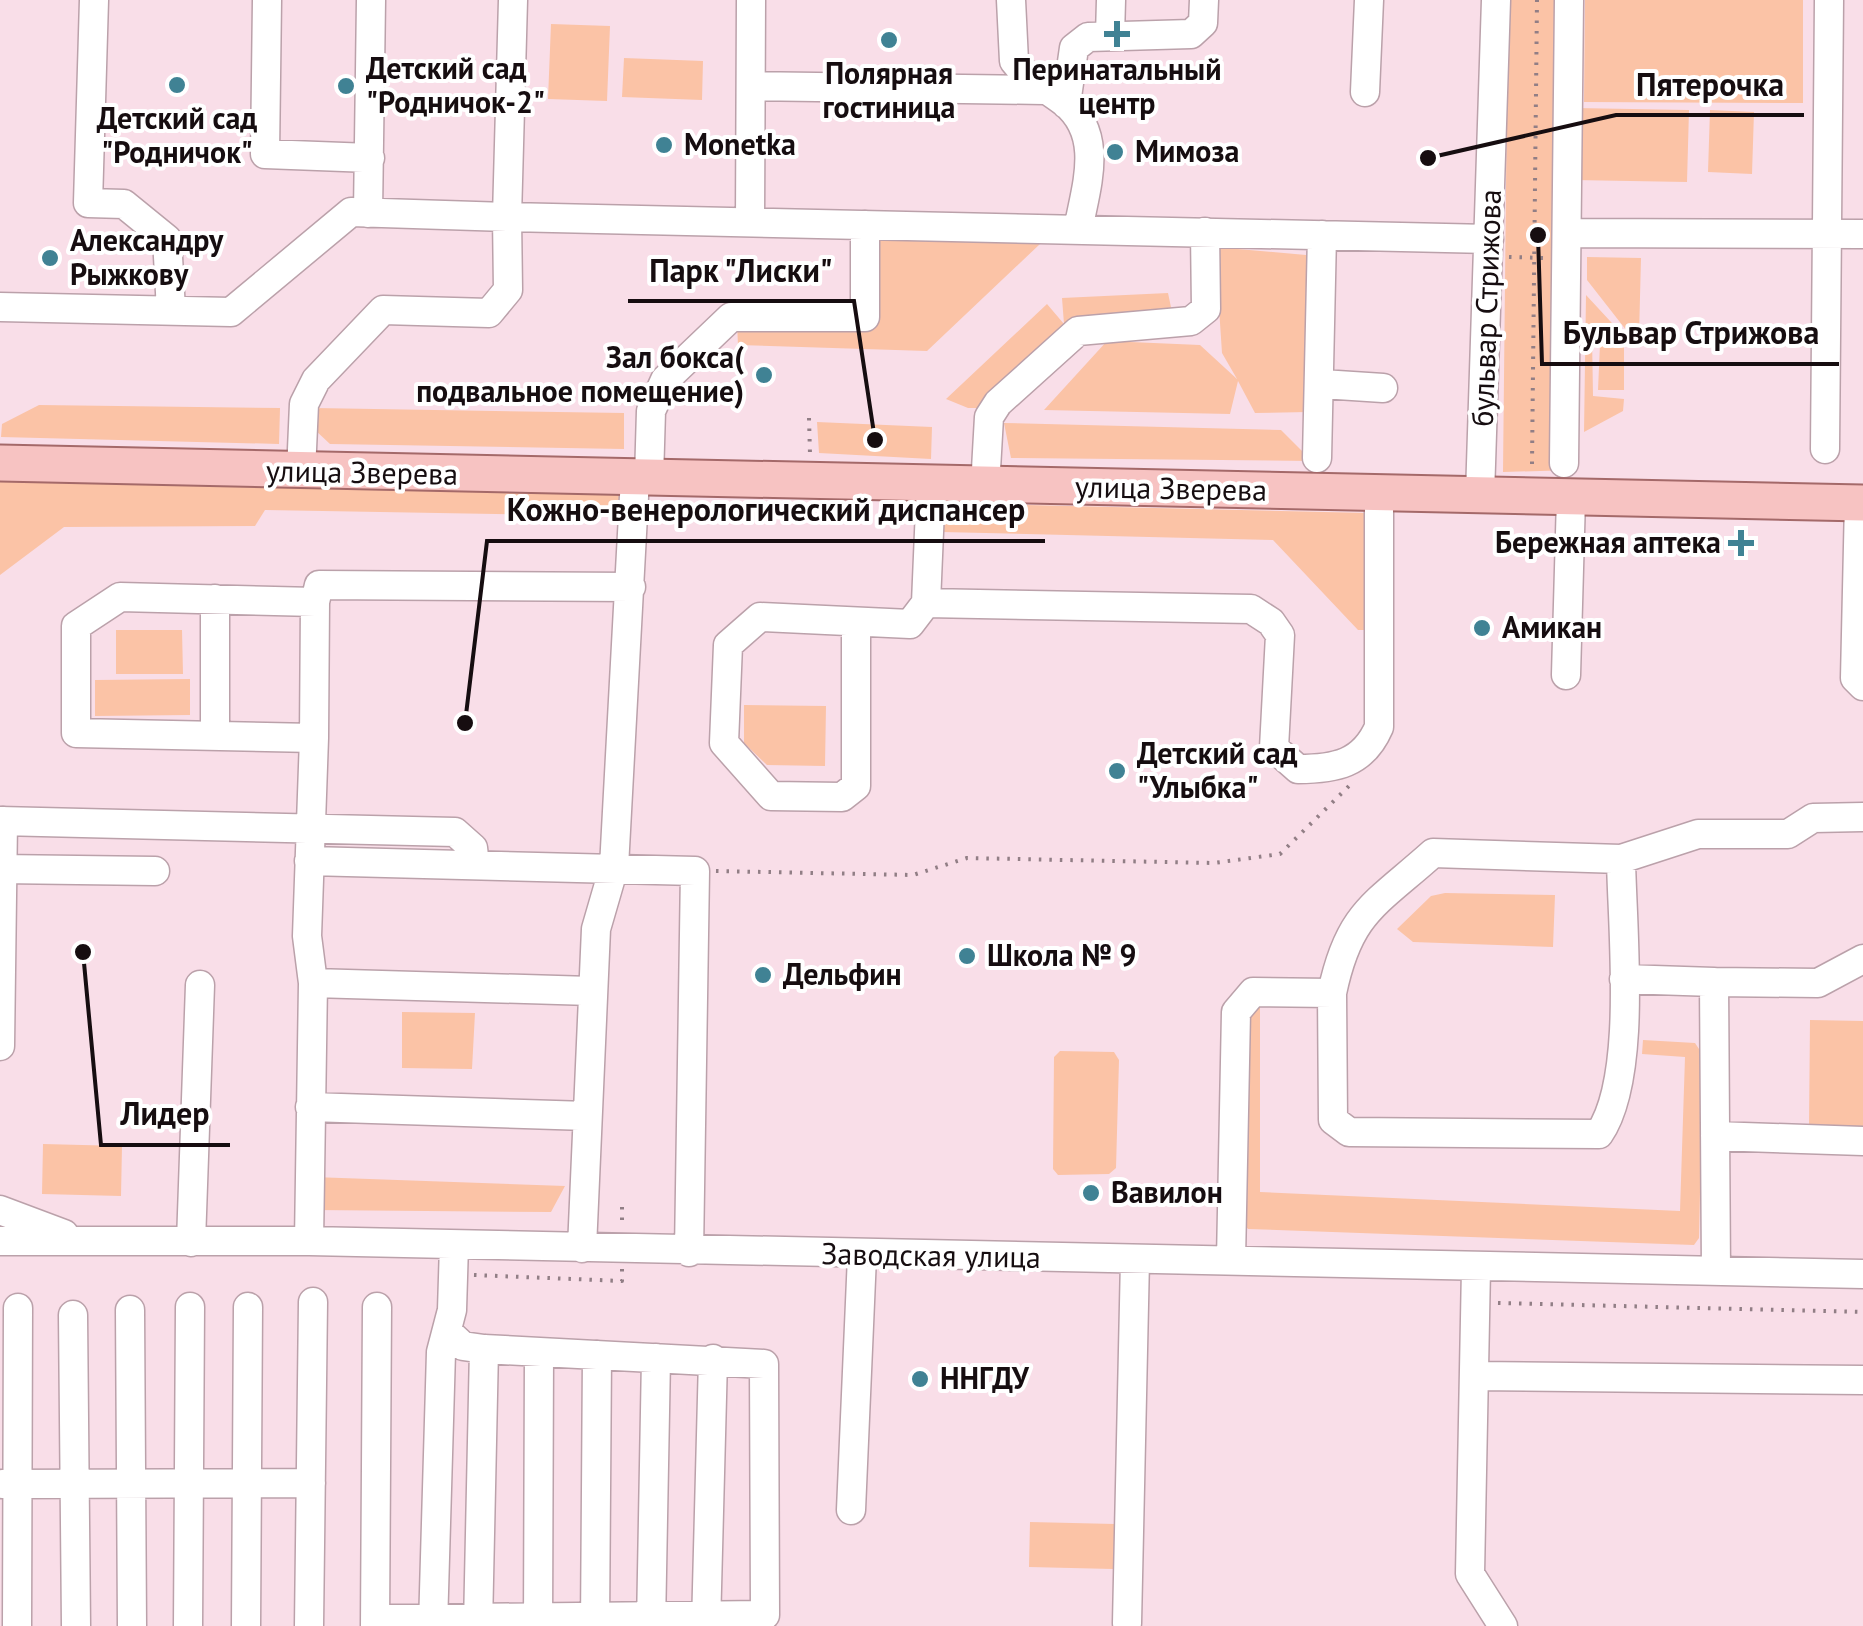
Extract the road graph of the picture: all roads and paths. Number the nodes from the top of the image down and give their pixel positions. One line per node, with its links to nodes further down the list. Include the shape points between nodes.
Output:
1 (94, 0): 31 (street, via 88,202 124,204 167,239)
2 (267, 0): 18 (street, via 264,154)
3 (372, 0): 18 (street)
4 (513, 0): 20 (street)
5 (752, 0): 15 (street)
6 (1011, 0): 17 (street, via 1014,61)
7 (1111, 0): 14 (street)
8 (1204, 0): 14 (street, via 1203,23 1191,34)
9 (1369, 0): 16 (street)
10 (1496, 0): 29 (street, бульвар Стрижова)
11 (1536, 0): 37 (path)
12 (1569, 0): 25 (street)
13 (1829, 0): 26 (street)
14 (1110, 36): 17 (street, via 1088,37 1074,48)
15 (751, 86): 17 (street); 21 (street)
16 (1365, 92)
17 (1055, 97): 23 (street, via 1086,131 1092,159)
18 (370, 158): 19 (street)
19 (368, 213): 20 (street); 31 (street, via 351,212 231,312)
20 (507, 216): 21 (street); 38 (street, via 508,290 489,313 383,310 316,380 304,404)
21 (750, 220): 22 (street)
22 (865, 225): 23 (street); 39 (street, via 865,318 732,318 665,380 651,411)
23 (1078, 230): 24 (street)
24 (1206, 232): 28 (street); 42 (street, via 1206,309 1191,321 1078,331 998,402 989,417)
25 (1568, 233): 26 (street); 40 (street)
26 (1828, 234): 27 (street); 34 (street)
27 (1863, 234)
28 (1322, 235): 29 (street); 32 (street)
29 (1489, 239): 44 (street, бульвар Стрижова)
30 (0, 307): 31 (street)
31 (171, 310)
32 (1322, 384): 33 (street); 35 (street)
33 (1383, 388)
34 (1826, 449)
35 (1317, 458)
36 (0, 463): 38 (main road, улица Зверева)
37 (1532, 464)
38 (301, 472): 39 (main road, улица Зверева)
39 (642, 478): 41 (main road, улица Зверева); 46 (street)
40 (1568, 480): 44 (main road, улица Зверева); 45 (main road, улица Зверева); 51 (street)
41 (931, 486): 42 (main road, улица Зверева); 49 (street)
42 (984, 487): 43 (main road, улица Зверева)
43 (1380, 492): 44 (main road, улица Зверева); 49 (street, via 1380,727 1336,769 1298,769 1274,748 1280,635 1251,610)
44 (1480, 495)
45 (1861, 502): 52 (street, via 1855,678)
46 (631, 587): 48 (street, via 319,585); 62 (street)
47 (215, 599): 48 (street); 53 (street); 53 (street, via 120,596 76,626 76,734)
48 (315, 602): 54 (street)
49 (926, 603): 50 (street, via 910,624)
50 (856, 622): 50 (street, via 760,617 728,644 724,743 772,796 842,796 856,786)
51 (1566, 675)
52 (1863, 686)
53 (215, 736): 54 (street)
54 (314, 738): 58 (street)
55 (1354, 781): 65 (path, via 1280,854 1214,863 967,858 913,875)
56 (1863, 817): 59 (street, via 1814,818 1788,834 1698,834)
57 (1, 820): 58 (street); 63 (street)
58 (311, 826): 60 (street); 61 (street, via 455,832 473,848)
59 (1621, 859): 67 (street); 72 (street, via 1433,853 1355,922)
60 (309, 861): 61 (street); 68 (street)
61 (476, 866): 62 (street)
62 (614, 867): 65 (street); 71 (street, via 596,929)
63 (1, 869): 64 (street); 73 (street)
64 (155, 871)
65 (695, 871): 85 (street)
66 (1863, 958): 69 (street, via 1818,983)
67 (1624, 979): 69 (street); 72 (street, via 1613,1114 1599,1134 1348,1132 1333,1120)
68 (312, 982): 71 (street); 74 (street)
69 (1714, 982): 76 (street)
70 (200, 985): 82 (street)
71 (592, 991): 75 (street)
72 (1332, 993): 88 (street, via 1253,992 1236,1012)
73 (0, 1046)
74 (310, 1107): 75 (street); 80 (street)
75 (588, 1116): 84 (street)
76 (1714, 1136): 77 (street); 90 (street)
77 (1863, 1141)
78 (0, 1210): 81 (street)
79 (0, 1241): 81 (street, Заводская улица)
80 (308, 1241): 82 (street, Заводская улица); 83 (street, Заводская улица)
81 (89, 1242): 82 (street, Заводская улица)
82 (192, 1242)
83 (454, 1245): 84 (street, Заводская улица); 103 (street)
84 (582, 1248): 85 (street, Заводская улица)
85 (688, 1252): 86 (street, Заводская улица)
86 (862, 1256): 87 (street, Заводская улица); 117 (street)
87 (1136, 1259): 88 (street, Заводская улица); 126 (street)
88 (1231, 1260): 89 (street, Заводская улица)
89 (1476, 1268): 90 (street, Заводская улица); 95 (street)
90 (1716, 1272): 91 (street, Заводская улица)
91 (1863, 1274)
92 (460, 1275): 93 (path)
93 (622, 1280)
94 (312, 1302): 116 (street)
95 (1476, 1302): 101 (path); 109 (street)
96 (377, 1306): 125 (street)
97 (190, 1307): 114 (street)
98 (248, 1307): 115 (street)
99 (18, 1308): 111 (street)
100 (130, 1310): 113 (street)
101 (1863, 1312)
102 (73, 1315): 112 (street)
103 (448, 1333): 104 (street, via 462,1346); 122 (street, via 441,1352)
104 (484, 1349): 105 (street); 123 (street)
105 (539, 1352): 106 (street); 124 (street)
106 (597, 1356): 107 (street); 119 (street)
107 (656, 1358): 108 (street); 120 (street)
108 (713, 1359): 118 (street, via 764,1364); 121 (street)
109 (1474, 1376): 110 (street); 133 (street, via 1470,1574)
110 (1863, 1380)
111 (9, 1483): 112 (street); 127 (street)
112 (76, 1483): 113 (street); 128 (street)
113 (131, 1483): 114 (street); 129 (street)
114 (189, 1483): 115 (street); 130 (street)
115 (246, 1483): 116 (street); 131 (street)
116 (310, 1483): 132 (street)
117 (851, 1510)
118 (765, 1620): 121 (street)
119 (596, 1621): 120 (street); 124 (street)
120 (651, 1621): 121 (street)
121 (706, 1621)
122 (433, 1622): 123 (street); 125 (street)
123 (478, 1622): 124 (street)
124 (538, 1622)
125 (375, 1623)
126 (1127, 1623)
127 (18, 1626)
128 (76, 1626)
129 (132, 1626)
130 (188, 1626)
131 (246, 1626)
132 (309, 1626)
133 (1503, 1626)

